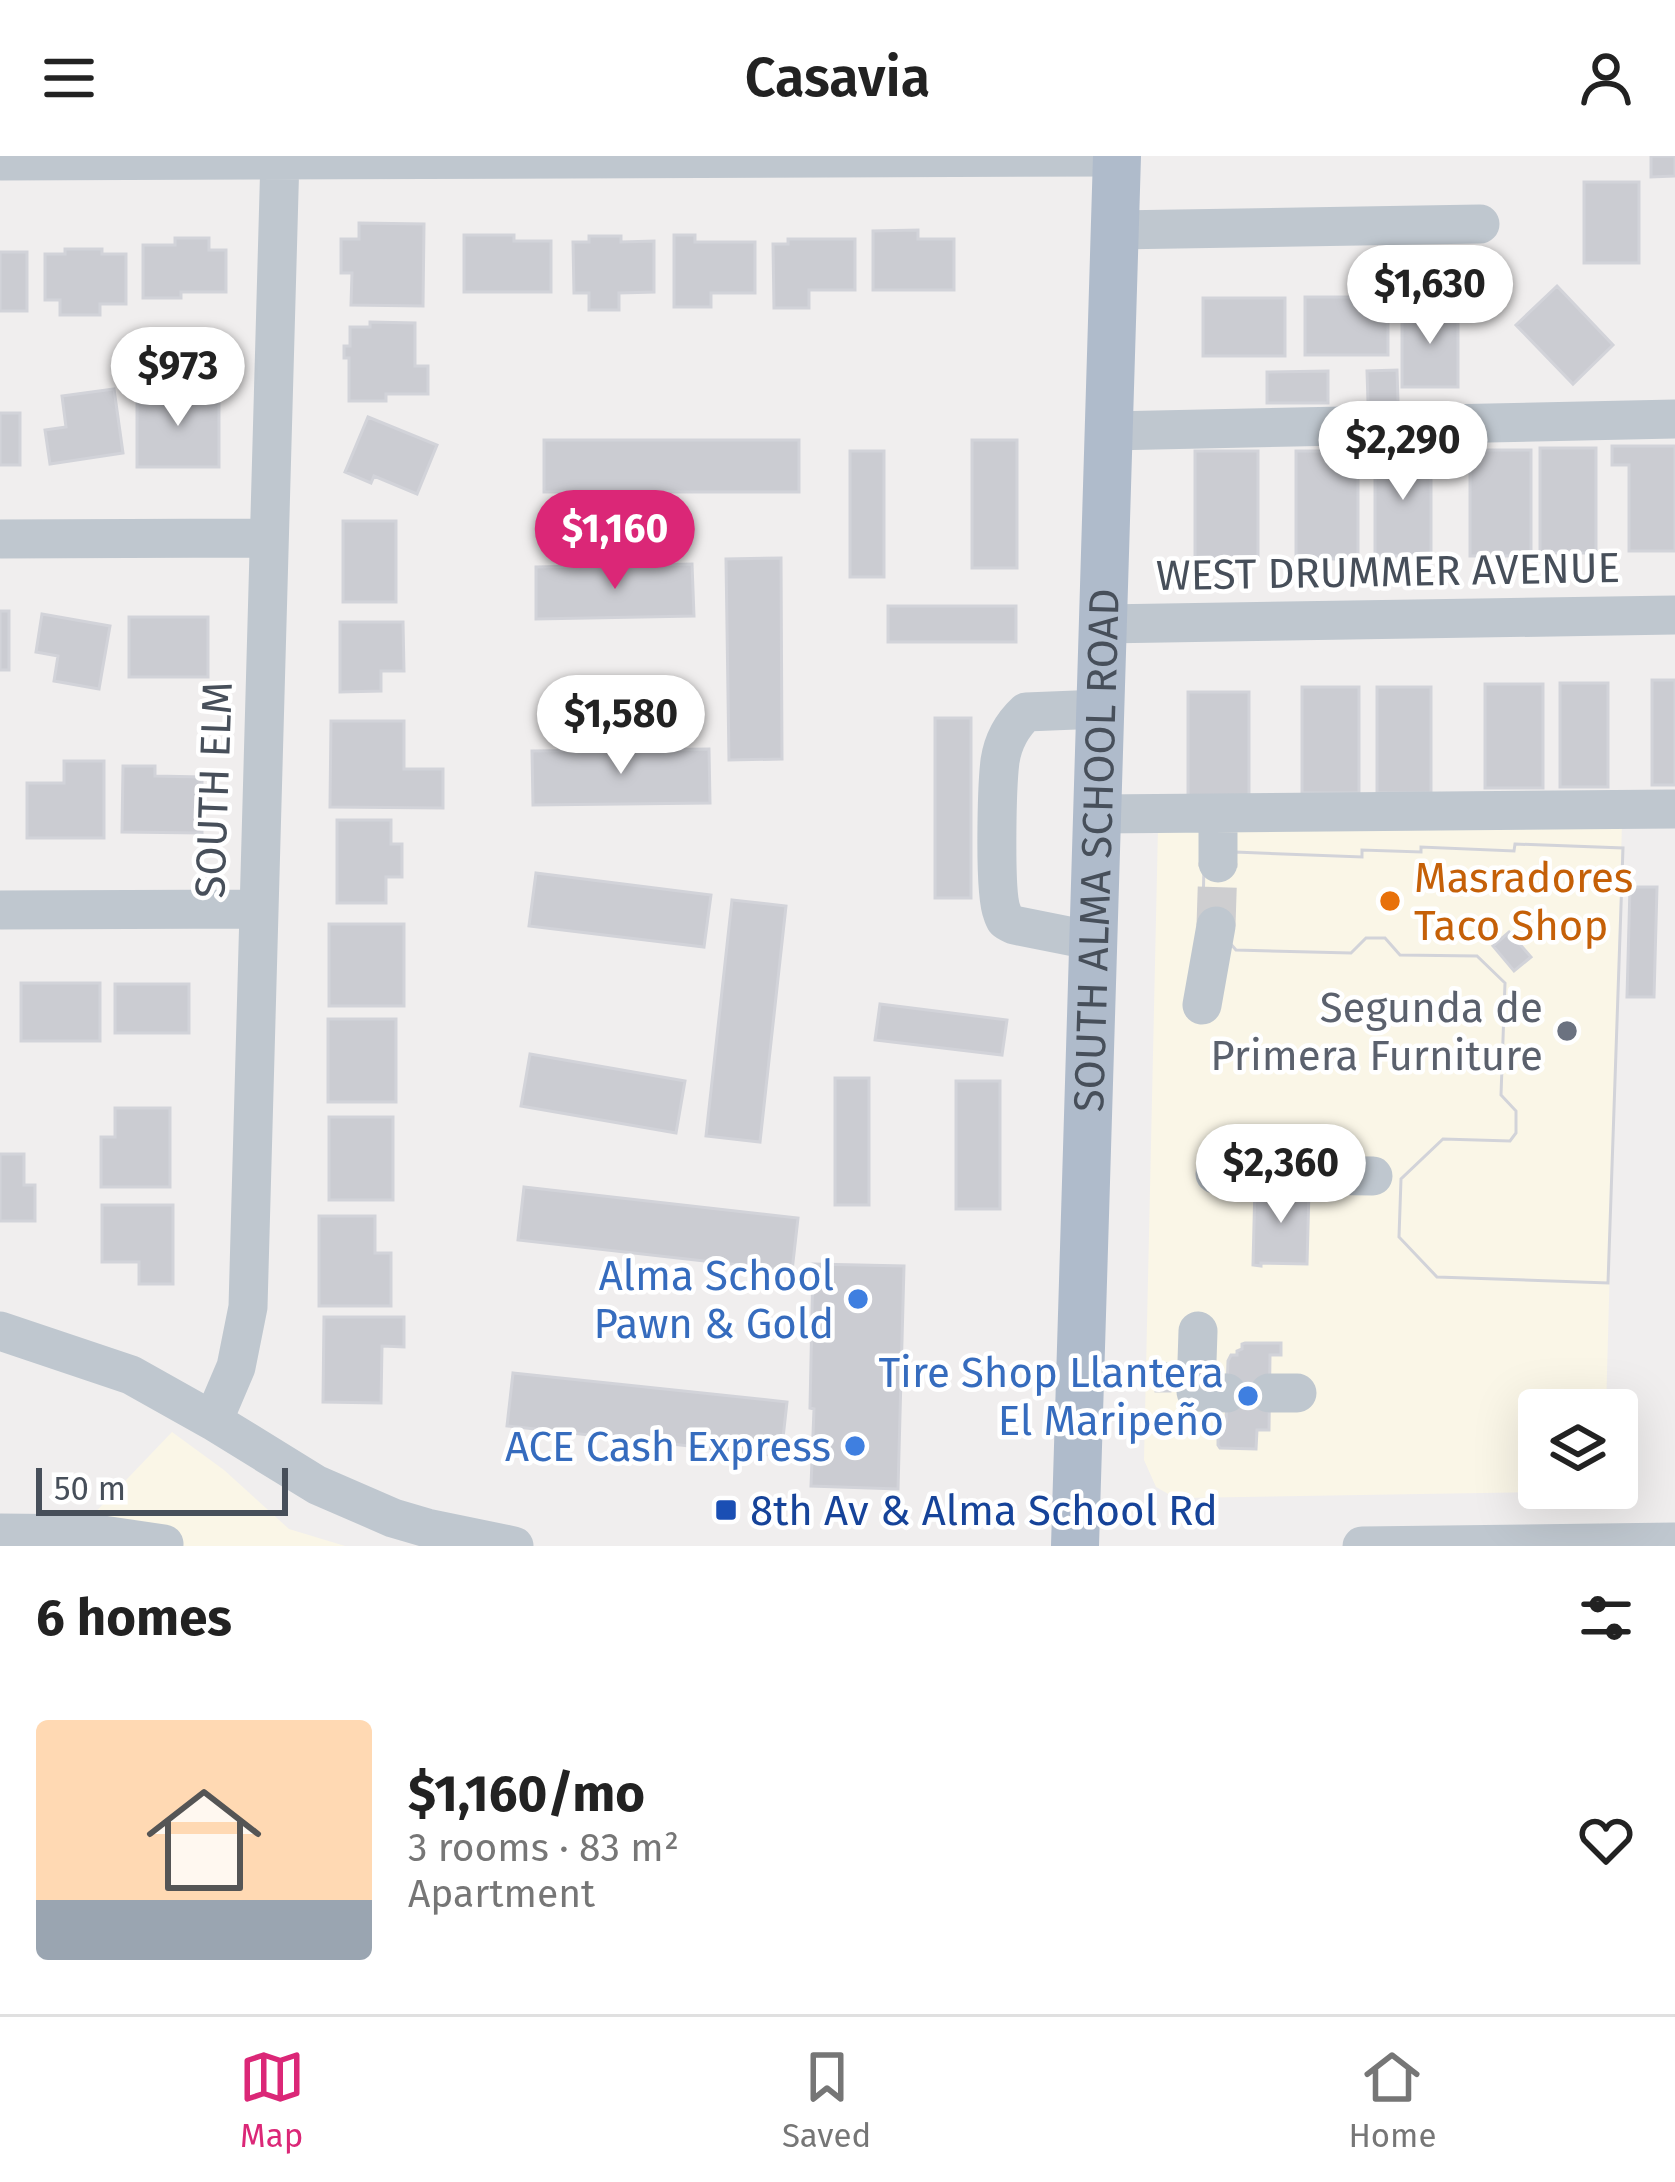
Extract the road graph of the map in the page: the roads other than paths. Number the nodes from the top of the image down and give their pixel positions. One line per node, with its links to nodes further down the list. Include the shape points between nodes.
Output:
1 (1117, 156): 2 (street); 5 (main road, SOUTH ALMA SCHOOL ROAD)
2 (280, 159): 3 (street); 8 (street, SOUTH ELM)
3 (0, 161)
4 (1480, 224): 5 (street)
5 (1114, 230): 7 (main road, SOUTH ALMA SCHOOL ROAD)
6 (1675, 418): 7 (street)
7 (1109, 430): 11 (main road, SOUTH ALMA SCHOOL ROAD)
8 (268, 538): 9 (street); 17 (street, SOUTH ELM)
9 (0, 539)
10 (1675, 615): 11 (street, WEST DRUMMER AVENUE)
11 (1103, 624): 12 (main road, SOUTH ALMA SCHOOL ROAD)
12 (1101, 710): 15 (main road, SOUTH ALMA SCHOOL ROAD); 20 (street, via 1026,712 1011,726 1000,758 1005,920)
13 (1675, 808): 14 (street)
14 (1219, 813): 15 (street); 16 (street)
15 (1098, 814): 20 (main road, SOUTH ALMA SCHOOL ROAD)
16 (1217, 863)
17 (258, 909): 18 (street); 27 (street, SOUTH ELM, via 248,1307 236,1367)
18 (0, 910)
19 (1216, 926): 21 (street)
20 (1094, 941): 32 (main road, SOUTH ALMA SCHOOL ROAD)
21 (1202, 1005)
22 (1215, 1174): 23 (street)
23 (1373, 1176)
24 (0, 1331): 27 (street, via 131,1376)
25 (1198, 1331): 26 (street, via 1196,1392)
26 (1227, 1393)
27 (213, 1421): 31 (street, via 317,1485 393,1518)
28 (0, 1533): 30 (street)
29 (1675, 1542): 33 (street)
30 (164, 1544)
31 (514, 1546)
32 (1076, 1546)
33 (1362, 1546)

